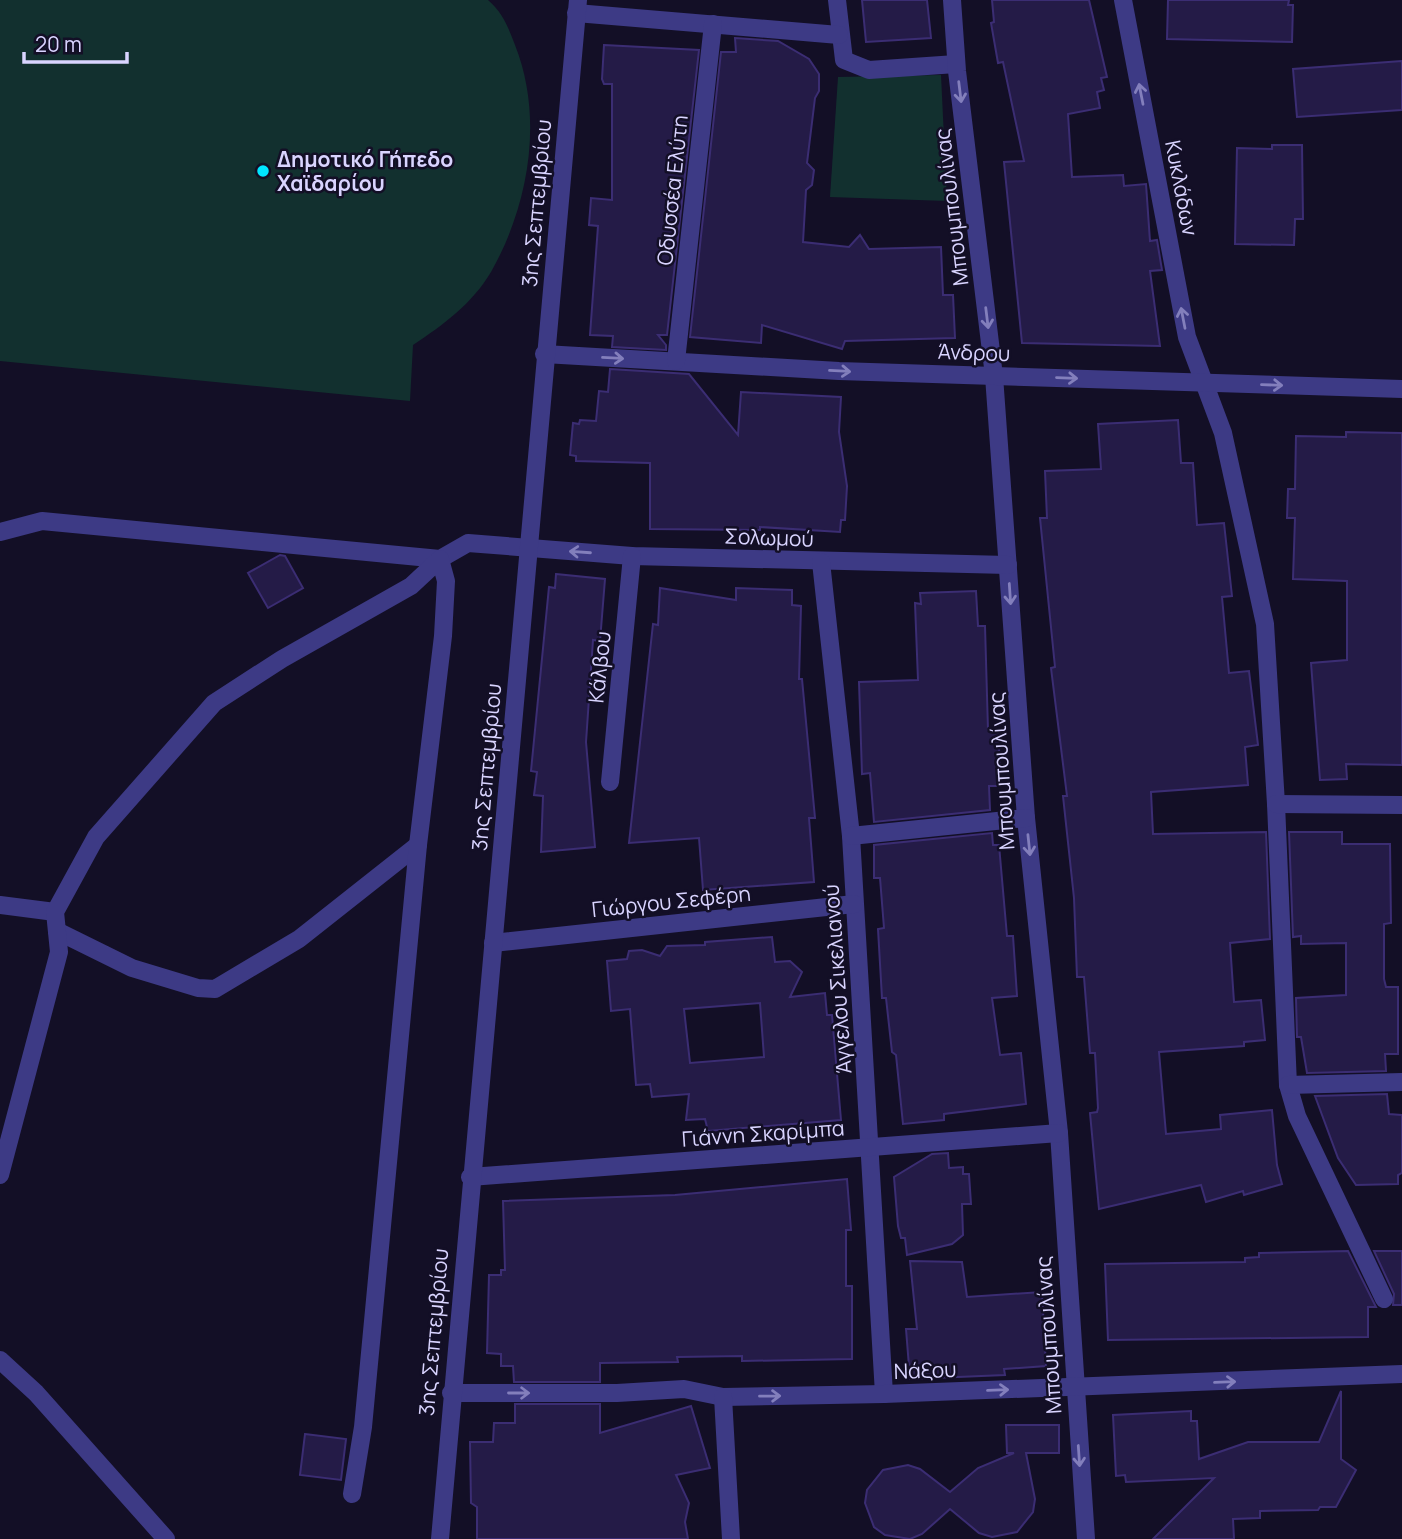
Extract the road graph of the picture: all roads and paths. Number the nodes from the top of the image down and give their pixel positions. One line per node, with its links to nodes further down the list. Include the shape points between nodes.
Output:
1 (837, 0): 6 (street)
2 (952, 0): 7 (street, Μπουμπουλίνας)
3 (1123, 0): 11 (street, Κυκλάδων, one-way to 3, via 1186,337)
4 (577, 6): 5 (street); 8 (street, 3ης Σεπτεμβρίου)
5 (713, 24): 6 (street); 9 (street, Οδυσσέα Ελύτη)
6 (839, 35): 7 (street, via 845,60 869,70)
7 (957, 64): 10 (street, Μπουμπουλίνας, one-way to 10)
8 (544, 354): 9 (street, Άνδρου, one-way to 9); 14 (street, 3ης Σεπτεμβρίου)
9 (676, 361): 10 (street, Άνδρου, one-way to 10)
10 (994, 376): 11 (street, Άνδρου, one-way to 11); 18 (street, Μπουμπουλίνας)
11 (1203, 383): 12 (street, Άνδρου, one-way to 12); 20 (street, Κυκλάδων, via 1223,433 1265,624)
12 (1402, 389)
13 (0, 532): 16 (street, via 42,521)
14 (528, 549): 15 (street, Σολωμού, one-way to 14); 16 (street, Σολωμού, via 468,543); 29 (street, 3ης Σεπτεμβρίου)
15 (632, 556): 17 (street, Σολωμού); 19 (street, Κάλβου)
16 (440, 559): 24 (street, via 446,581 443,636); 27 (street, Σολωμού, via 411,586 214,703 96,837)
17 (821, 562): 18 (street, Σολωμού); 23 (street, Άγγελου Σικελιανού)
18 (1008, 565): 22 (street, Μπουμπουλίνας, one-way to 22)
19 (610, 782)
20 (1276, 804): 21 (street); 31 (street, Κυκλάδων)
21 (1402, 805)
22 (1026, 818): 23 (street); 32 (street, Μπουμπουλίνας, one-way to 32)
23 (851, 836): 25 (street, Άγγελου Σικελιανού)
24 (418, 845): 28 (street, via 299,939 215,989 132,968); 43 (street, via 363,1427)
25 (854, 904): 29 (street, Γιώργου Σεφέρη); 33 (street, Άγγελου Σικελιανού)
26 (2, 908): 27 (street)
27 (55, 912): 28 (street)
28 (57, 931): 34 (street, via 59,952)
29 (493, 943): 35 (street, 3ης Σεπτεμβρίου)
30 (1402, 1082): 31 (street)
31 (1288, 1085): 36 (street, Κυκλάδων, via 1297,1116)
32 (1059, 1133): 33 (street, Γιάννη Σκαρίμπα); 39 (street, Μπουμπουλίνας)
33 (872, 1148): 35 (street, Γιάννη Σκαρίμπα); 41 (street, Άγγελου Σικελιανού)
34 (0, 1175)
35 (470, 1177): 40 (street, 3ης Σεπτεμβρίου)
36 (1384, 1299)
37 (0, 1360): 44 (street, via 36,1393)
38 (1402, 1374): 39 (street, Νάξου, one-way to 38)
39 (1074, 1388): 41 (street, Νάξου, one-way to 39); 47 (street, Μπουμπουλίνας, one-way to 47)
40 (451, 1393): 42 (street, Νάξου, one-way to 42, via 684,1389); 45 (street, 3ης Σεπτεμβρίου)
41 (884, 1394): 42 (street, Νάξου, one-way to 41)
42 (723, 1397): 46 (street)
43 (352, 1494)
44 (166, 1539)
45 (440, 1539)
46 (731, 1539)
47 (1086, 1539)

